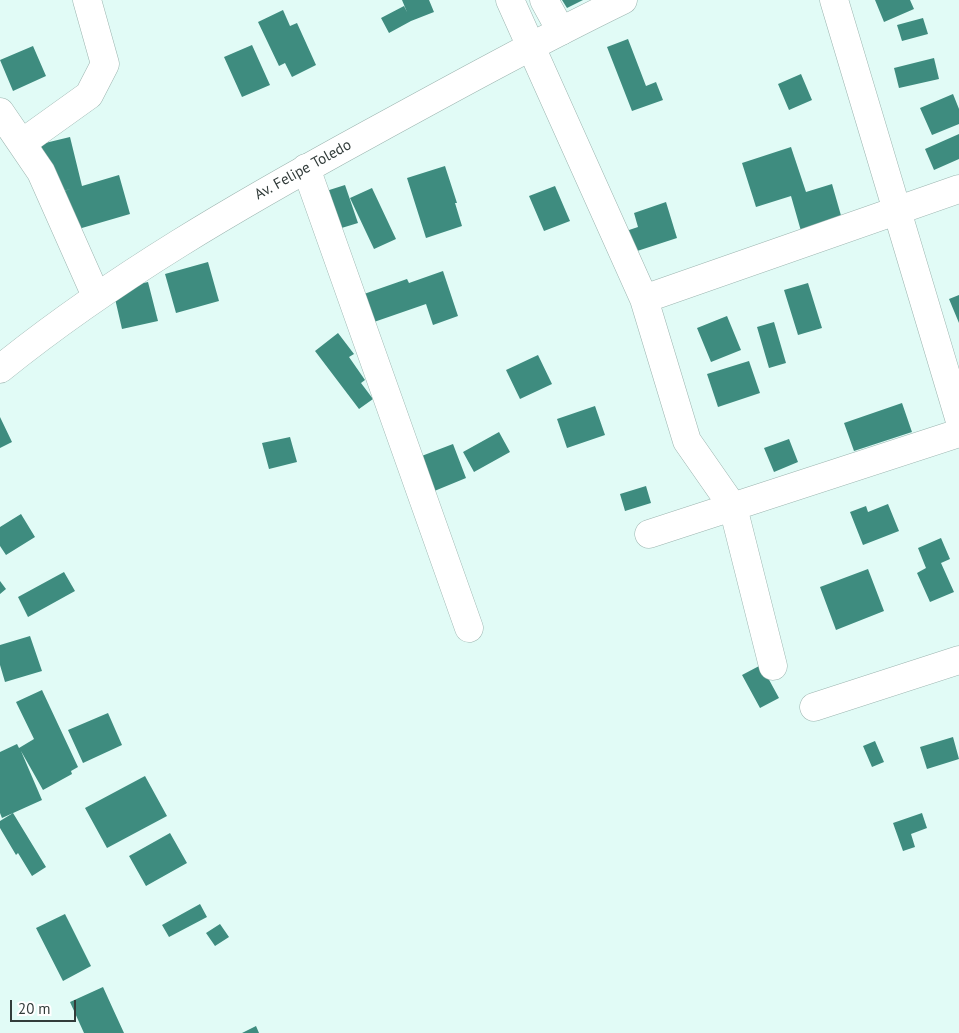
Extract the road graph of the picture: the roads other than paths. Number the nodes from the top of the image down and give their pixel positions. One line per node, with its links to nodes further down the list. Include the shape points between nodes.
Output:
1 (86, 0): 9 (street, via 105,64 89,96)
2 (510, 0): 7 (street)
3 (544, 0): 6 (street)
4 (623, 0): 6 (street, Av. Felipe Toledo)
5 (834, 0): 12 (street)
6 (561, 31): 7 (street, Av. Felipe Toledo)
7 (530, 46): 10 (street, Av. Felipe Toledo); 14 (street)
8 (0, 112): 9 (street)
9 (22, 143): 13 (street, via 41,172)
10 (306, 168): 13 (street, Av. Felipe Toledo); 20 (street)
11 (959, 189): 12 (street)
12 (897, 210): 14 (street); 16 (street)
13 (96, 296): 15 (street, Av. Felipe Toledo)
14 (644, 299): 18 (street, via 687,441)
15 (0, 369)
16 (959, 418)
17 (959, 433): 18 (street)
18 (733, 507): 19 (street); 22 (street)
19 (649, 534)
20 (469, 628)
21 (959, 660): 23 (street)
22 (773, 666)
23 (814, 707)

